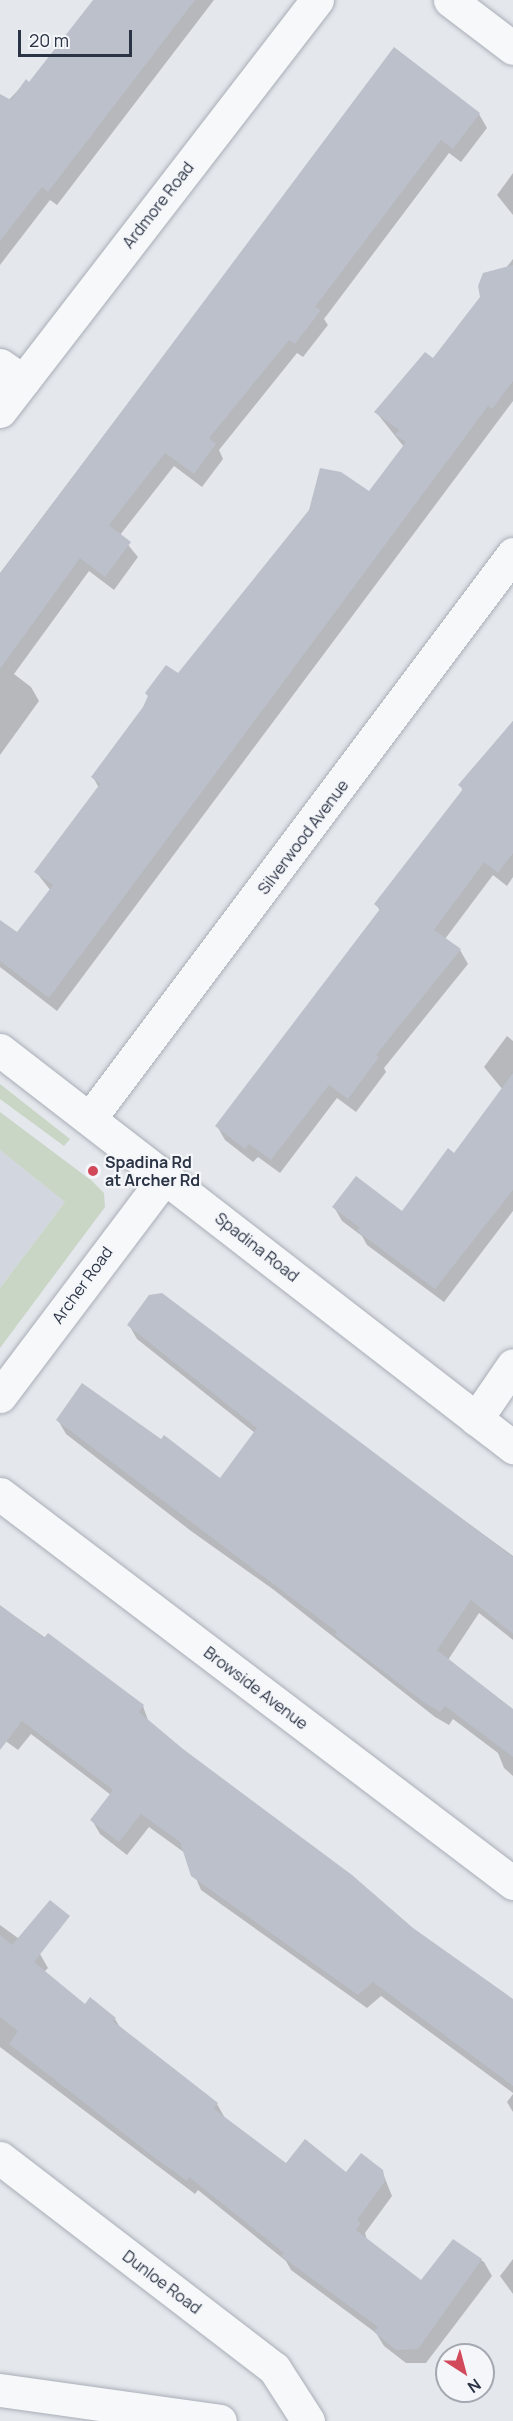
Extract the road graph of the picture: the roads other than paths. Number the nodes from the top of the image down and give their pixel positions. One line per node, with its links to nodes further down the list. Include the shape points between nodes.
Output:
1 (317, 0): 4 (street, Ardmore Road)
2 (450, 0): 3 (street)
3 (513, 48)
4 (11, 373): 5 (street, Ardmore Road)
5 (0, 411)
6 (513, 554): 8 (street, Silverwood Avenue)
7 (0, 1050): 8 (street, Spadina Road)
8 (90, 1118): 9 (street, Spadina Road)
9 (166, 1176): 11 (street, Archer Road); 12 (street, Spadina Road)
10 (513, 1365): 12 (street)
11 (0, 1396)
12 (476, 1419): 13 (street, Spadina Road)
13 (513, 1447)
14 (0, 1494): 15 (street, Browside Avenue)
15 (513, 1883)
16 (0, 2158): 19 (street, Dunloe Road, via 274,2368)
17 (0, 2390): 18 (street)
18 (220, 2421)
19 (308, 2421)

